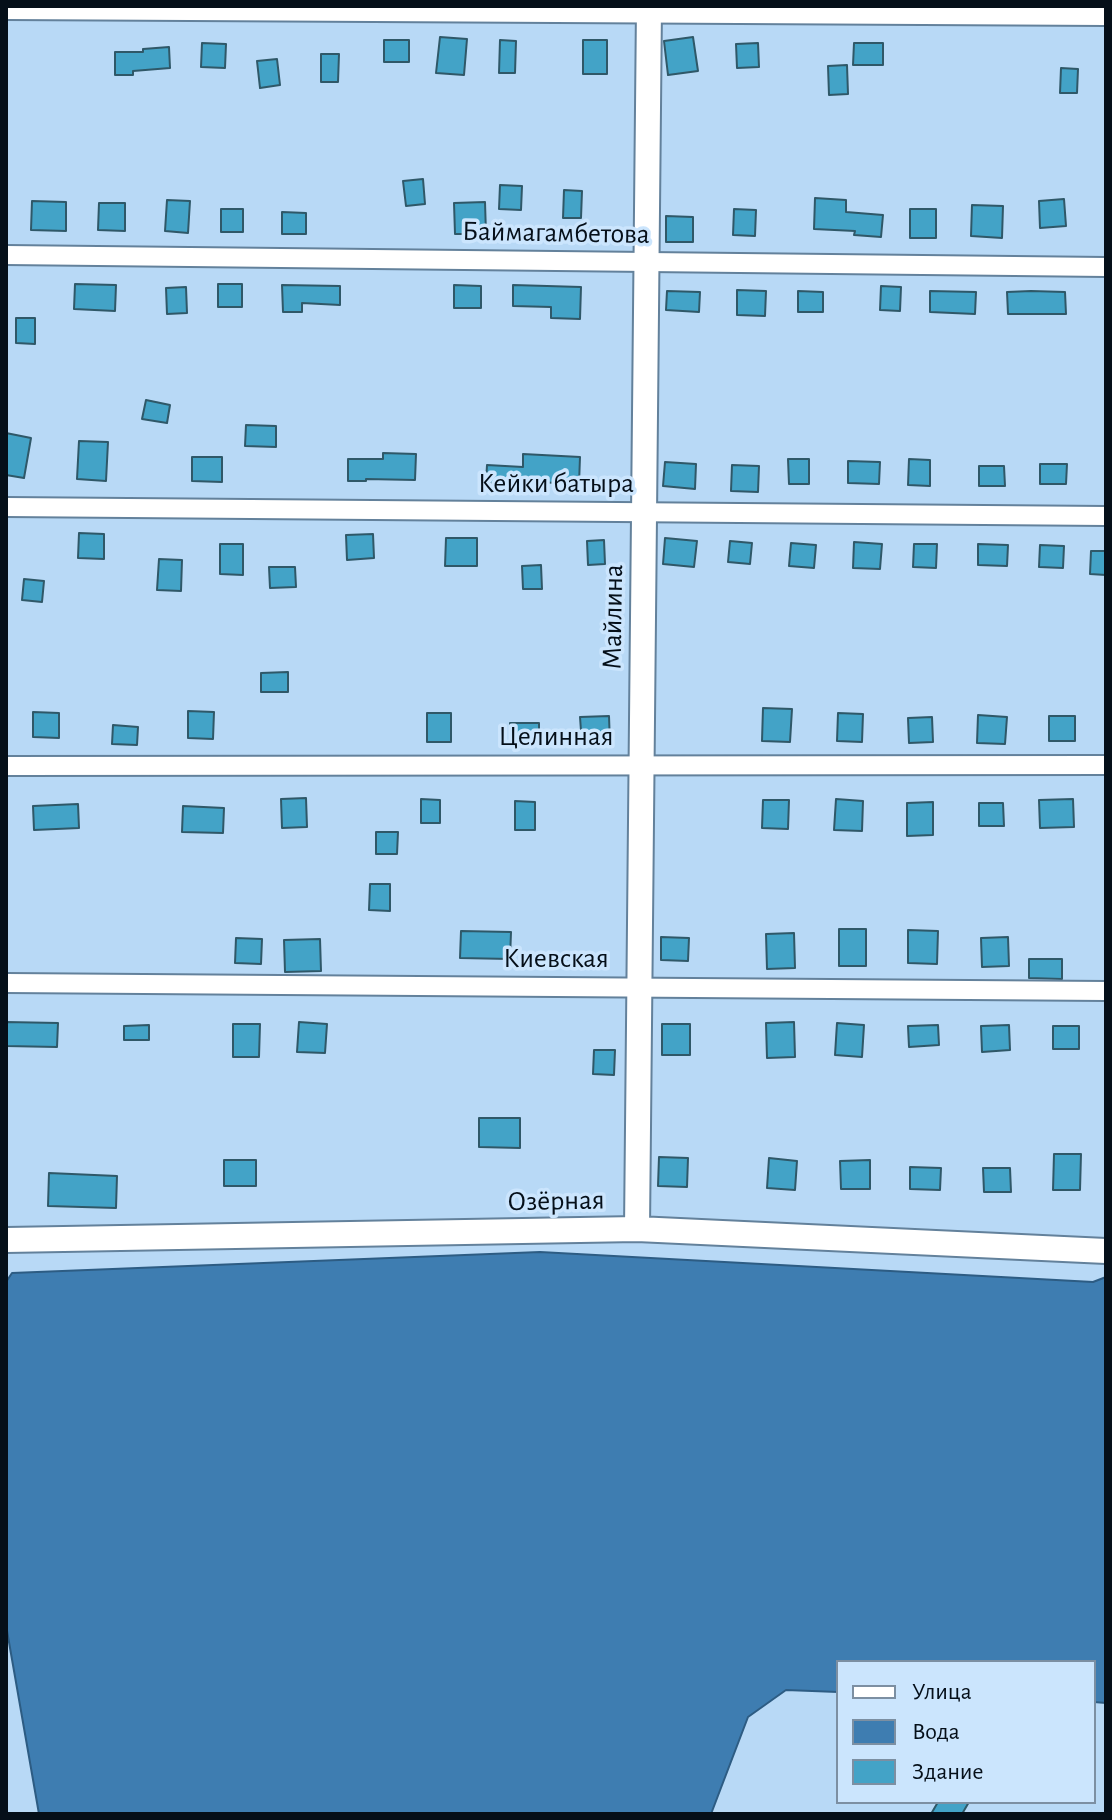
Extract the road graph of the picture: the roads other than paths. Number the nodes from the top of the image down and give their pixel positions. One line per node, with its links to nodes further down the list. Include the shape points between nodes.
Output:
1 (6, 10): 2 (street)
2 (649, 10): 3 (street); 5 (street, Майлина)
3 (1106, 16)
4 (6, 255): 5 (street, Баймагамбетова)
5 (647, 262): 6 (street, Баймагамбетова); 8 (street, Майлина)
6 (1106, 267)
7 (6, 507): 8 (street, Кейки батыра)
8 (644, 512): 9 (street, Кейки батыра); 10 (street, Майлина)
9 (1106, 516)
10 (641, 765): 11 (street, Целинная); 12 (street, Целинная); 14 (street, Майлина)
11 (1106, 765)
12 (6, 766)
13 (6, 983): 14 (street, Киевская)
14 (639, 987): 15 (street, Киевская); 16 (street, Майлина)
15 (1106, 991)
16 (637, 1229): 17 (street, Озёрная); 18 (street, Озёрная)
17 (6, 1240)
18 (1106, 1251)

